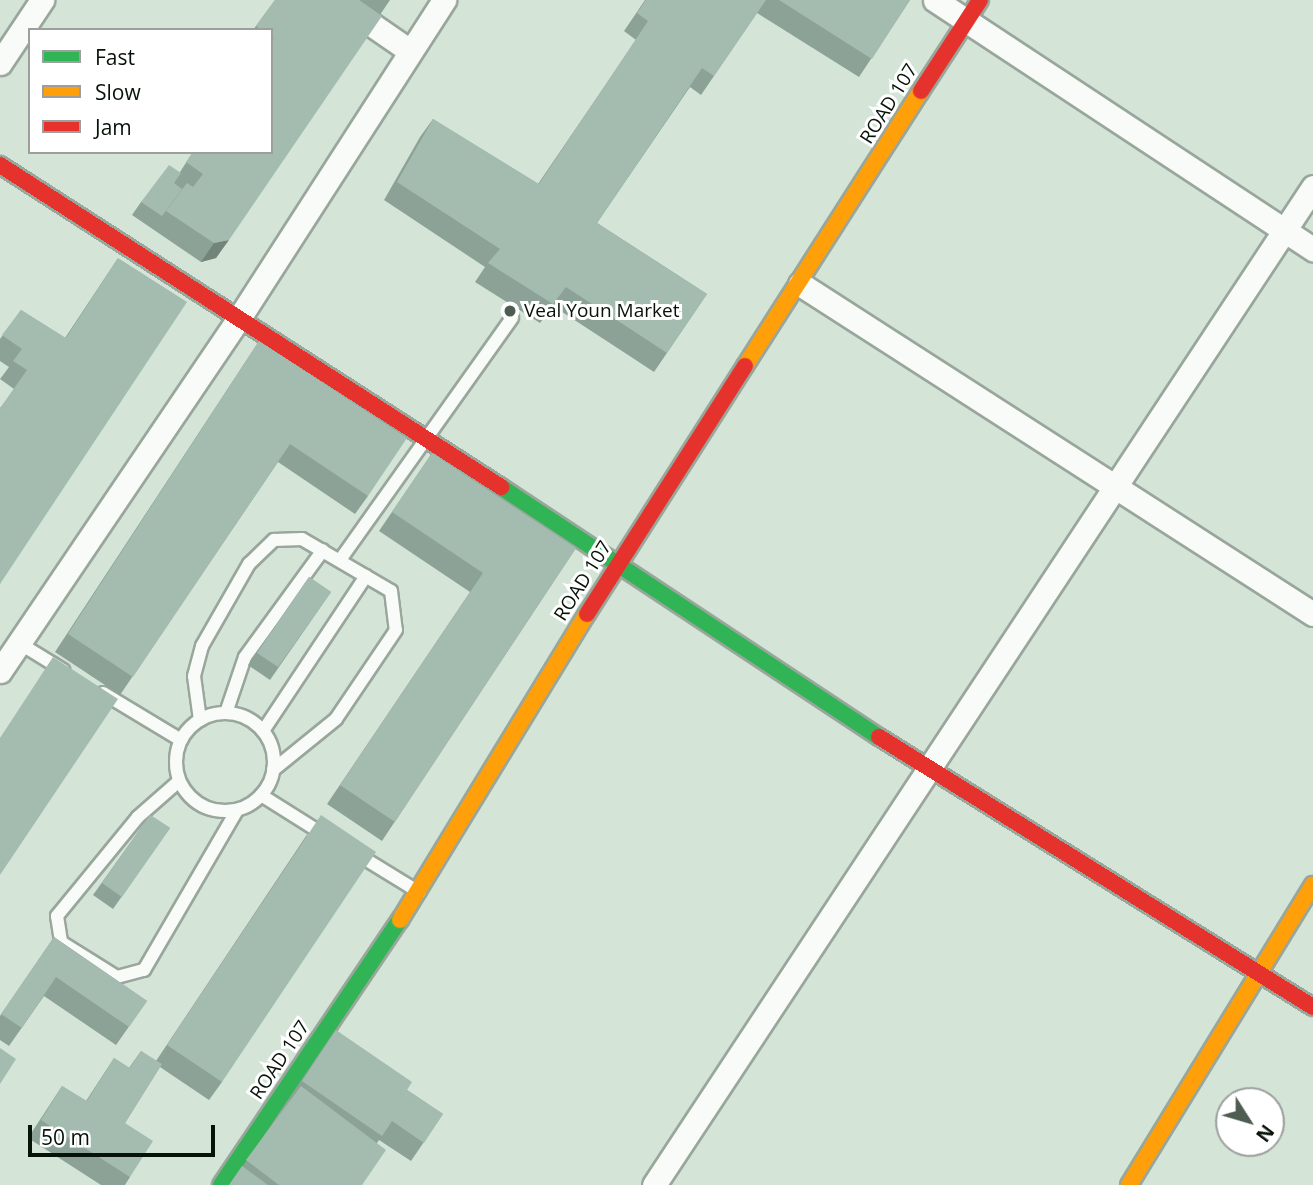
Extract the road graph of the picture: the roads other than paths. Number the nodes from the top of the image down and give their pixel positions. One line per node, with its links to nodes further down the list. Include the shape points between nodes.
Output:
1 (42, 0): 8 (street)
2 (336, 0): 7 (street)
3 (444, 0): 7 (street)
4 (935, 0): 6 (street)
5 (981, 0): 6 (street, ROAD 107)
6 (967, 21): 11 (street); 13 (street, ROAD 107)
7 (410, 51): 14 (street)
8 (0, 63)
9 (0, 165): 14 (street)
10 (1313, 187): 11 (street)
11 (1285, 230): 12 (street); 17 (street)
12 (1313, 248)
13 (800, 284): 17 (street); 20 (street, ROAD 107)
14 (242, 315): 16 (street); 23 (street)
15 (512, 318): 16 (lane)
16 (430, 439): 19 (lane); 20 (street)
17 (1115, 485): 22 (street); 30 (street)
18 (323, 550): 19 (lane); 25 (lane, via 245,657); 26 (lane, via 302,539 274,540 249,564 202,646 194,676)
19 (340, 560): 21 (lane)
20 (616, 566): 30 (street); 35 (street, ROAD 107)
21 (366, 576): 27 (lane); 29 (lane, via 391,591 396,630 336,719)
22 (1313, 614)
23 (19, 643): 24 (street); 28 (lane)
24 (0, 671)
25 (226, 712): 26 (lane); 27 (lane)
26 (200, 720): 28 (lane)
27 (263, 731): 29 (lane)
28 (181, 740): 31 (lane)
29 (273, 771): 32 (lane)
30 (931, 771): 36 (street); 39 (street)
31 (179, 781): 33 (lane, via 209,809); 33 (lane, via 138,817 57,916 61,942 117,977 144,970)
32 (261, 796): 33 (lane); 35 (lane)
33 (237, 810)
34 (1313, 885): 36 (street)
35 (419, 892): 38 (street, ROAD 107)
36 (1258, 977): 37 (street); 40 (street)
37 (1313, 1007)
38 (221, 1185)
39 (654, 1185)
40 (1129, 1185)

